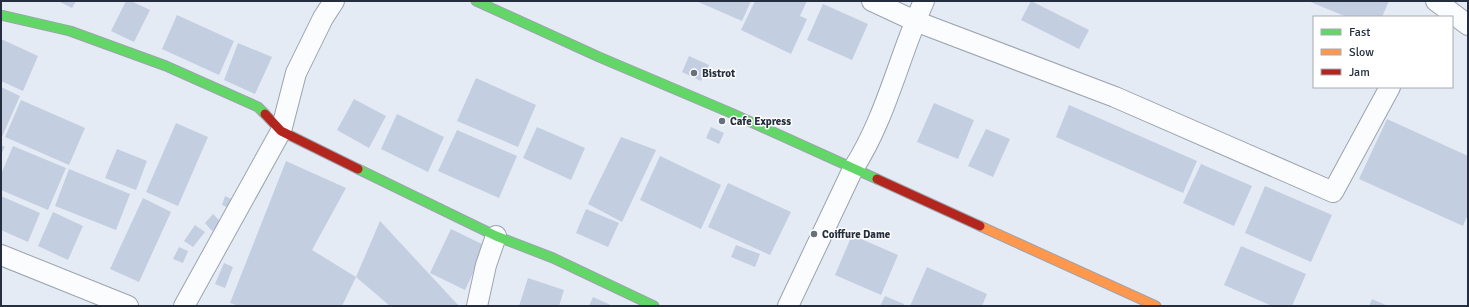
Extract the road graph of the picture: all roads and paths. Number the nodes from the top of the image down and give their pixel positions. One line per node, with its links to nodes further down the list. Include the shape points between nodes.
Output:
1 (334, 1): 12 (street, via 296,73)
2 (476, 1): 13 (street)
3 (872, 1): 9 (street)
4 (924, 1): 9 (street)
5 (1440, 9): 7 (street)
6 (1, 15): 12 (street, via 70,31 166,66 258,107)
7 (1452, 16)
8 (1453, 16): 10 (street)
9 (915, 21): 11 (street, via 1115,97 1333,192); 13 (street, via 874,130)
10 (1468, 25)
11 (1389, 88)
12 (281, 131): 14 (street); 17 (street)
13 (853, 169): 20 (street); 21 (street)
14 (496, 236): 18 (street, via 486,265); 19 (street, via 553,258)
15 (1, 255): 16 (street)
16 (128, 306)
17 (184, 306)
18 (477, 306)
19 (654, 306)
20 (788, 306)
21 (1156, 306)

